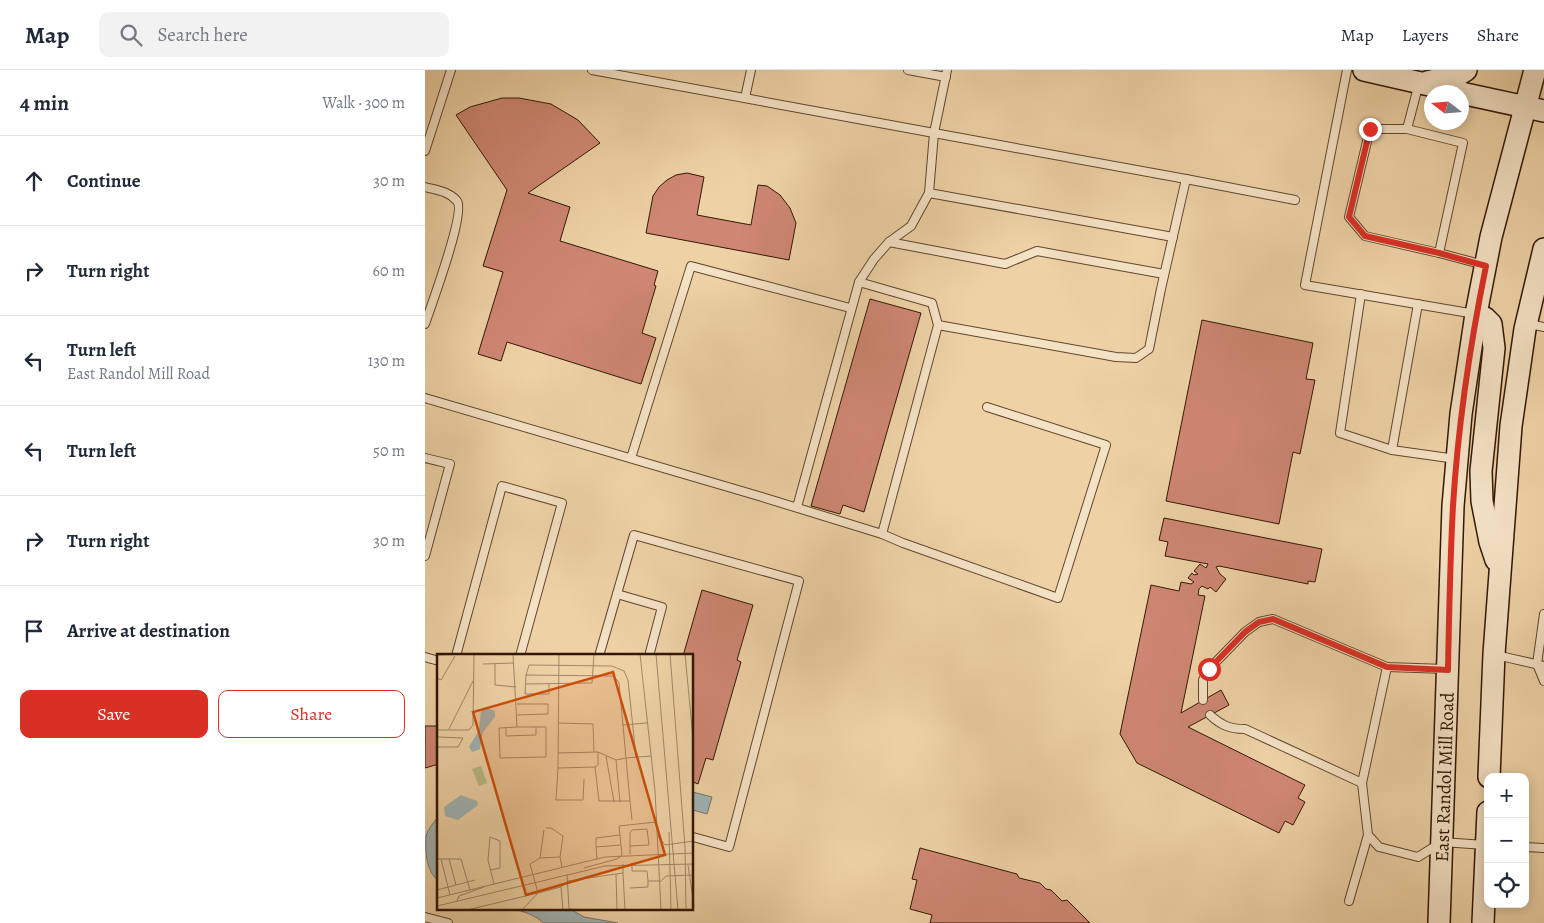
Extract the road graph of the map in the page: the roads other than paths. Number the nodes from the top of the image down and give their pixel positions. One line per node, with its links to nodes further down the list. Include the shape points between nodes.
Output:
1 (451, 70): 17 (lane)
2 (592, 70): 13 (lane)
3 (751, 70): 13 (lane)
4 (908, 70): 9 (lane)
5 (1347, 70): 30 (lane, via 1305,284)
6 (1364, 70): 10 (main road)
7 (1466, 70): 10 (main road, via 1458,75)
8 (1535, 70): 14 (main road, East Randol Mill Road)
9 (946, 73): 16 (lane)
10 (1419, 83): 11 (main road); 15 (lane)
11 (1427, 85)
12 (1469, 95): 14 (main road)
13 (745, 98): 16 (lane)
14 (1535, 109): 26 (main road, East Randol Mill Road, via 1491,237)
15 (1407, 129): 25 (lane, via 1463,143); 25 (lane, via 1370,129 1349,217 1365,236)
16 (934, 134): 18 (lane); 20 (lane)
17 (425, 151)
18 (1186, 179): 21 (lane); 22 (lane)
19 (425, 187): 34 (lane, via 447,193 457,200 459,206 454,236)
20 (929, 192): 22 (lane); 23 (lane, via 911,226)
21 (1295, 200)
22 (1173, 237): 28 (lane)
23 (889, 242): 28 (lane, via 1005,264 1037,252); 29 (lane)
24 (1544, 249): 27 (main road)
25 (1439, 253): 26 (lane)
26 (1486, 266): 33 (main road, East Randol Mill Road)
27 (1541, 271): 36 (main road)
28 (1164, 274): 35 (lane, via 1149,349 1136,358)
29 (859, 282): 32 (lane); 35 (lane, via 932,303)
30 (1361, 294): 31 (lane); 39 (lane, via 1340,433)
31 (1418, 304): 33 (lane); 39 (lane)
32 (850, 308): 41 (lane, via 691,266); 43 (lane)
33 (1476, 314): 42 (main road, East Randol Mill Road); 46 (main road, via 1491,324 1494,348 1481,471 1482,501 1490,542)
34 (425, 324)
35 (938, 325): 44 (lane)
36 (1535, 325): 46 (main road, via 1511,426)
37 (425, 398): 41 (lane)
38 (987, 407): 44 (lane, via 1106,445 1058,598)
39 (1392, 450): 42 (lane)
40 (425, 458): 45 (lane, via 449,464)
41 (631, 458): 43 (lane)
42 (1457, 460): 56 (main road, East Randol Mill Road)
43 (797, 507): 44 (lane)
44 (882, 534)
45 (425, 556)
46 (1500, 569): 53 (main road)
47 (617, 594): 51 (lane); 52 (lane, via 662,608); 63 (lane, via 634,535 799,581 729,847)
48 (1544, 614): 54 (lane)
49 (457, 654): 50 (lane, via 502,486 562,503)
50 (521, 654)
51 (600, 654)
52 (650, 654)
53 (1494, 654): 54 (lane); 60 (main road)
54 (1541, 665): 57 (lane)
55 (1387, 667): 56 (lane); 58 (lane, via 1273,619 1259,622 1245,632 1209,669 1203,680); 61 (lane)
56 (1448, 670): 64 (main road, East Randol Mill Road)
57 (1544, 681)
58 (1203, 700)
59 (1210, 715): 61 (lane, via 1220,724 1232,729 1245,729)
60 (1489, 773)
61 (1362, 783): 62 (lane)
62 (1368, 835): 64 (lane, via 1379,847 1418,857); 69 (lane)
63 (694, 837)
64 (1442, 842): 65 (lane); 72 (main road, East Randol Mill Road)
65 (1484, 845)
66 (1529, 847): 67 (lane)
67 (1544, 848)
68 (1486, 863): 73 (main road)
69 (1349, 902)
70 (425, 917): 71 (lane)
71 (448, 923)
72 (1439, 923)
73 (1483, 923)

